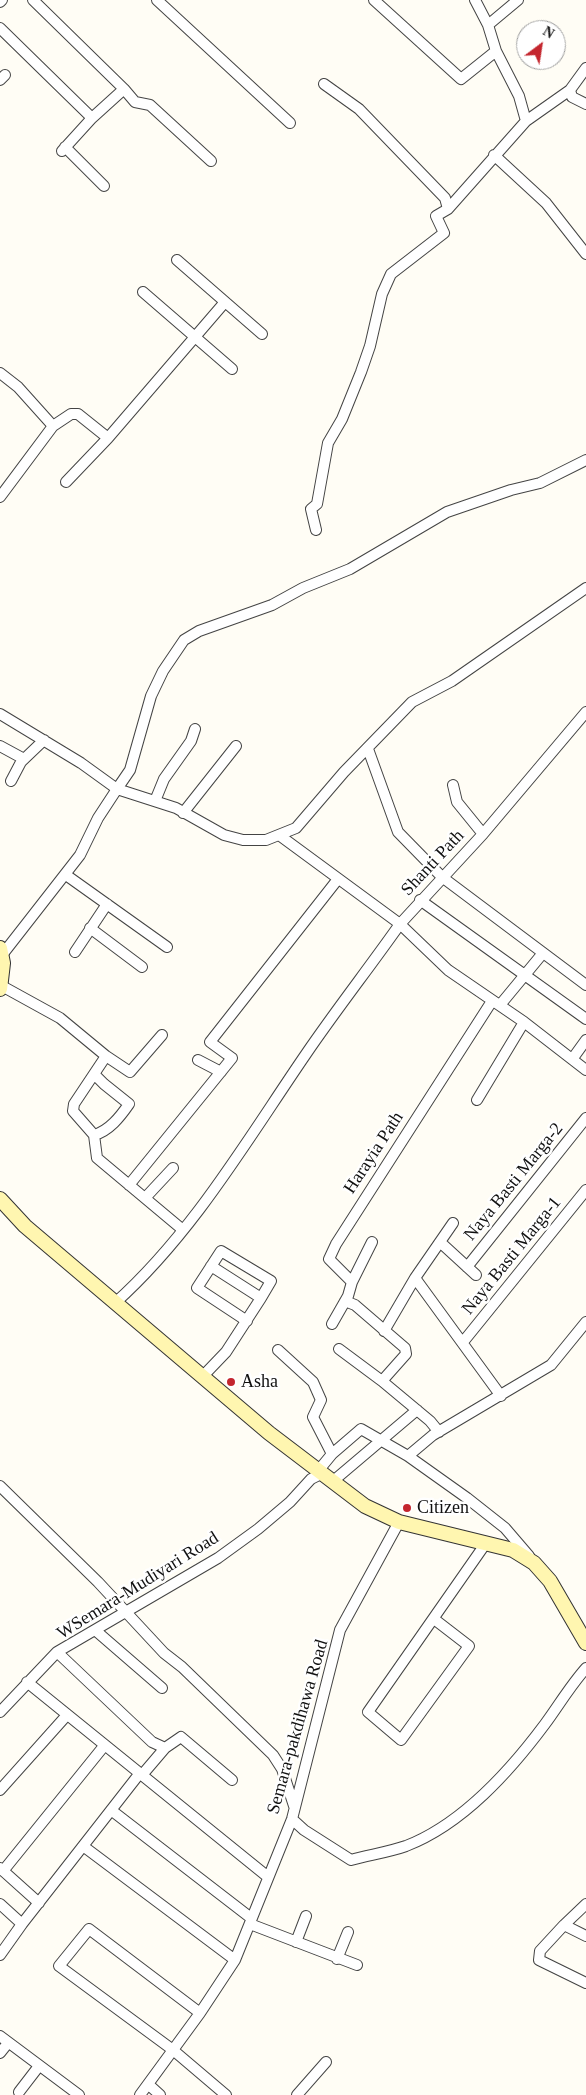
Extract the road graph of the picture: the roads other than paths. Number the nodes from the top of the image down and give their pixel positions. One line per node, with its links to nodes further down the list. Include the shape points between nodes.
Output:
1 (33, 0): 11 (street)
2 (157, 0): 16 (street)
3 (374, 0): 8 (street, via 461,79)
4 (475, 0): 6 (street)
5 (518, 0): 6 (street)
6 (488, 24): 8 (street)
7 (0, 28): 14 (street)
8 (496, 51): 15 (street, via 519,96)
9 (586, 68): 12 (street)
10 (324, 84): 20 (street, via 359,110 445,198)
11 (124, 89): 14 (street); 18 (street, via 135,102 150,105)
12 (570, 90): 13 (street, via 572,97); 15 (street)
13 (586, 104)
14 (92, 118): 19 (street, via 63,149)
15 (526, 121): 17 (street)
16 (290, 123)
17 (494, 156): 20 (street); 21 (street, via 546,203)
18 (211, 160)
19 (104, 186)
20 (448, 208): 34 (street, via 436,216 444,233 391,274 382,294 362,372 328,443 317,504 311,509)
21 (586, 254)
22 (177, 260): 24 (street)
23 (143, 292): 26 (street)
24 (225, 302): 25 (street); 26 (street)
25 (262, 334)
26 (194, 337): 27 (street); 30 (street)
27 (232, 369)
28 (0, 373): 29 (street, via 18,387)
29 (53, 426): 30 (street, via 71,414 78,414); 33 (street)
30 (108, 438): 32 (street)
31 (586, 460): 46 (street, via 540,483 447,512 350,569 184,640 151,696 130,770)
32 (66, 482)
33 (0, 497)
34 (316, 530)
35 (586, 588): 42 (street, via 452,681 412,702)
36 (586, 712): 49 (street, Shanti Path)
37 (0, 714): 39 (street)
38 (195, 729): 47 (street, via 191,741 164,779)
39 (44, 740): 43 (street); 46 (street)
40 (0, 746): 43 (street)
41 (236, 746): 48 (street)
42 (368, 749): 50 (street, via 296,828); 52 (street, via 398,832)
43 (24, 759): 44 (street)
44 (11, 781)
45 (453, 785): 49 (street, via 456,802)
46 (117, 789): 47 (street); 51 (street)
47 (155, 801): 48 (street)
48 (183, 813): 50 (street, via 224,835 242,840 266,840)
49 (483, 834): 52 (street, Shanti Path)
50 (279, 835): 53 (street)
51 (66, 875): 55 (street); 59 (street)
52 (442, 877): 54 (street, Shanti Path); 61 (street)
53 (338, 879): 56 (street); 75 (street, via 210,1042 232,1058)
54 (420, 900): 56 (street, Shanti Path); 63 (street)
55 (107, 904): 57 (street); 58 (street)
56 (400, 924): 66 (street, Shanti Path, via 448,970); 86 (street, via 307,1052 234,1163)
57 (90, 928): 60 (street); 62 (street)
58 (167, 947)
59 (1, 952): 65 (street)
60 (75, 952)
61 (543, 953): 63 (street); 64 (street)
62 (142, 967)
63 (524, 975): 66 (street); 67 (street)
64 (586, 985)
65 (1, 986): 71 (street, via 60,1018)
66 (496, 1003): 68 (street, Shanti Path); 93 (street, Harayia Path, via 336,1244 330,1259)
67 (586, 1019)
68 (524, 1022): 72 (street, Shanti Path); 77 (street)
69 (162, 1035): 71 (street, via 130,1072)
70 (586, 1040): 72 (street)
71 (106, 1056): 76 (street)
72 (573, 1058): 74 (street, Shanti Path)
73 (198, 1060): 75 (street)
74 (586, 1070)
75 (221, 1072): 81 (street)
76 (94, 1074): 79 (street, via 74,1104 73,1111); 79 (street, via 129,1104 121,1117)
77 (476, 1100)
78 (586, 1118): 90 (street, Naya Basti Marga-2)
79 (94, 1135): 81 (street, via 97,1158)
80 (173, 1168): 83 (street)
81 (129, 1185): 83 (street)
82 (586, 1190): 101 (street, Naya Basti Marga-1)
83 (145, 1198): 86 (street)
84 (0, 1199): 96 (street, via 25,1226)
85 (453, 1223): 88 (street)
86 (183, 1230): 96 (street)
87 (372, 1242): 93 (street)
88 (440, 1242): 90 (street); 92 (street)
89 (211, 1266): 94 (street); 94 (street, via 221,1251 271,1281); 97 (street, via 197,1288)
90 (467, 1267): 91 (street)
91 (476, 1275)
92 (415, 1278): 100 (street); 101 (street)
93 (352, 1282): 95 (street)
94 (261, 1298): 97 (street)
95 (345, 1301): 99 (street); 100 (street, via 355,1305)
96 (115, 1303): 104 (street)
97 (247, 1321): 104 (street, via 226,1352)
98 (586, 1322): 106 (street, via 551,1365)
99 (332, 1324)
100 (384, 1331): 105 (street, via 405,1348 406,1354)
101 (463, 1342): 106 (street)
102 (339, 1348): 105 (street)
103 (278, 1350): 110 (street, via 314,1383 321,1400 313,1417)
104 (203, 1376): 112 (street)
105 (382, 1381): 107 (street)
106 (501, 1396): 108 (street)
107 (417, 1410): 108 (street); 109 (street)
108 (439, 1432): 111 (street)
109 (382, 1440): 110 (street, WSemara-Mudiyari Road, via 361,1429); 111 (street); 113 (street)
110 (332, 1454): 112 (street, WSemara-Mudiyari Road)
111 (408, 1456): 117 (street, via 506,1528)
112 (319, 1473): 113 (street); 118 (street, WSemara-Mudiyari Road, via 258,1529 218,1558)
113 (332, 1482): 115 (street, via 365,1506)
114 (0, 1486): 118 (street, via 98,1582)
115 (399, 1522): 116 (street); 133 (street, Semara-pakdihawa Road, via 340,1630)
116 (486, 1543): 117 (street, via 514,1550); 119 (street)
117 (534, 1563): 121 (street, via 550,1581)
118 (124, 1612): 120 (street, WSemara-Mudiyari Road); 133 (street, via 273,1755 282,1769)
119 (434, 1618): 119 (street, via 368,1712 401,1740 469,1646)
120 (96, 1630): 122 (street, WSemara-Mudiyari Road); 125 (street)
121 (586, 1643)
122 (57, 1652): 124 (street, WSemara-Mudiyari Road); 129 (street, via 152,1742)
123 (586, 1668): 135 (street, via 569,1686 529,1744 476,1802 456,1820 406,1846 351,1860)
124 (27, 1682): 126 (street, WSemara-Mudiyari Road); 127 (street)
125 (162, 1688)
126 (1, 1709)
127 (67, 1716): 128 (street); 132 (street)
128 (104, 1746): 130 (street); 137 (street)
129 (165, 1748): 130 (street); 131 (street, via 181,1737)
130 (141, 1774): 134 (street); 138 (street)
131 (232, 1780)
132 (0, 1790)
133 (295, 1806): 135 (street, Semara-pakdihawa Road)
134 (111, 1810): 136 (street); 143 (street)
135 (292, 1819): 138 (street, Semara-pakdihawa Road)
136 (83, 1846): 139 (street); 151 (street)
137 (1, 1870): 139 (street)
138 (268, 1877): 143 (street, Semara-pakdihawa Road)
139 (39, 1903): 144 (street)
140 (0, 1904): 144 (street)
141 (586, 1904): 145 (street)
142 (306, 1916): 148 (street)
143 (251, 1921): 148 (street); 151 (street, Semara-pakdihawa Road)
144 (22, 1924): 149 (street)
145 (564, 1925): 147 (street); 153 (street, via 540,1951 539,1960)
146 (348, 1932): 150 (street)
147 (586, 1936)
148 (296, 1942): 150 (street)
149 (0, 1955)
150 (337, 1958): 152 (street)
151 (235, 1960): 154 (street, Semara-pakdihawa Road)
152 (358, 1965)
153 (586, 1983)
154 (200, 2013): 156 (street, Semara-pakdihawa Road); 156 (street, via 89,1929 59,1966)
155 (4, 2039): 157 (street); 159 (street)
156 (173, 2050): 160 (street, Semara-pakdihawa Road); 165 (street)
157 (0, 2053)
158 (326, 2062): 166 (street)
159 (39, 2066): 161 (street); 162 (street)
160 (149, 2085): 163 (street, Semara-pakdihawa Road); 164 (street)
161 (19, 2092)
162 (74, 2094)
163 (140, 2095)
164 (160, 2095)
165 (226, 2095)
166 (297, 2095)

